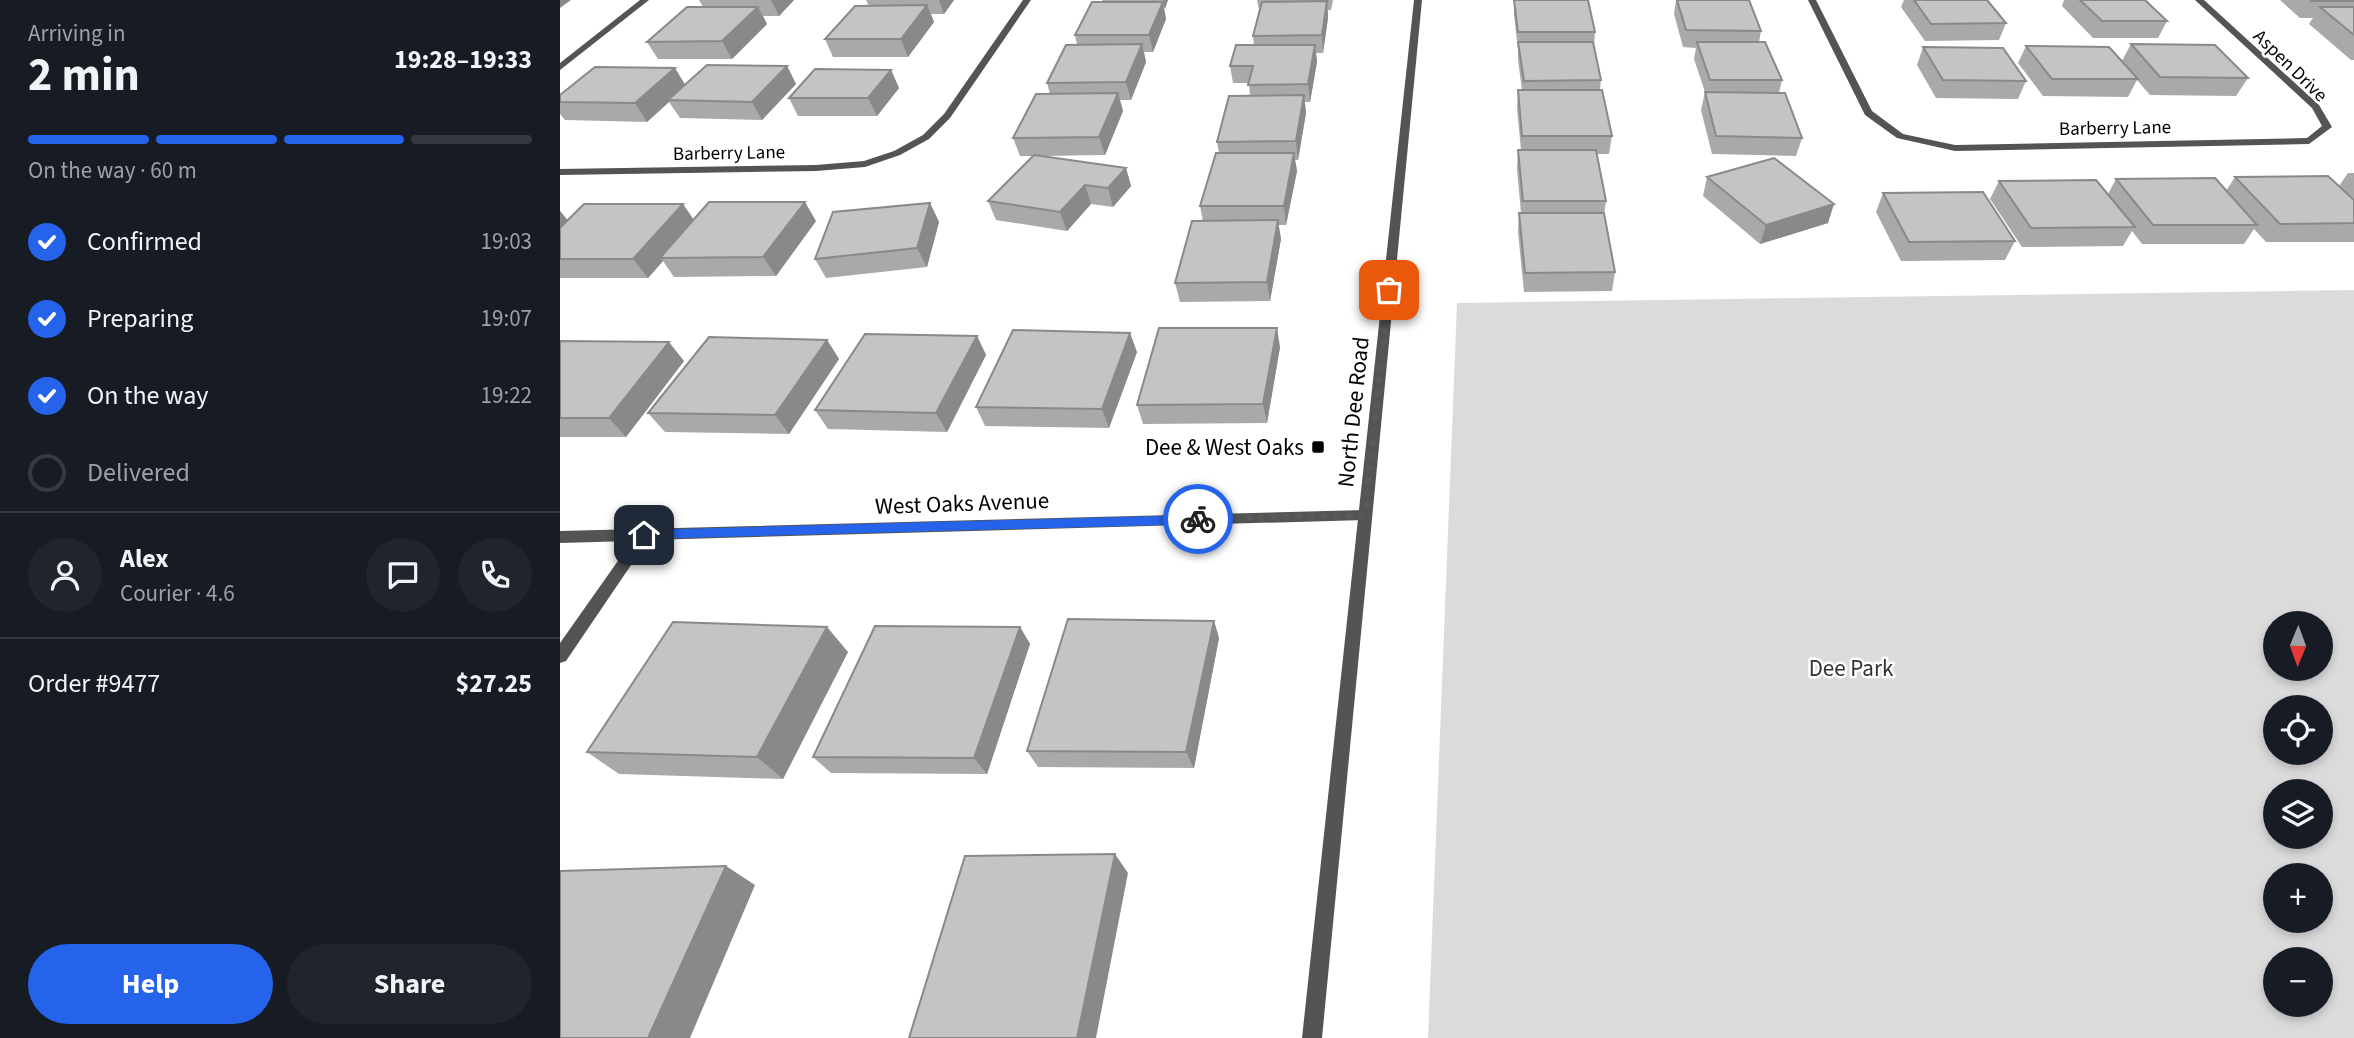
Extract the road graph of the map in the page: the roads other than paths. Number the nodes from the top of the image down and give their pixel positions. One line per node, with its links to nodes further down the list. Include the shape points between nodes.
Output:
1 (645, 0): 6 (street)
2 (1027, 0): 8 (street, Barberry Lane, via 947,116 926,137 897,153 865,164 816,168)
3 (1418, 0): 9 (street, North Dee Road)
4 (1812, 0): 7 (street, Barberry Lane, via 1868,113 1900,136 1955,148 2309,141)
5 (2199, 0): 7 (street, Aspen Drive, via 2316,107)
6 (560, 67)
7 (2327, 127)
8 (560, 172)
9 (1365, 515): 10 (street, West Oaks Avenue); 13 (street, North Dee Road)
10 (644, 535): 11 (street, West Oaks Avenue); 12 (street)
11 (560, 537)
12 (560, 656)
13 (1312, 1038)

